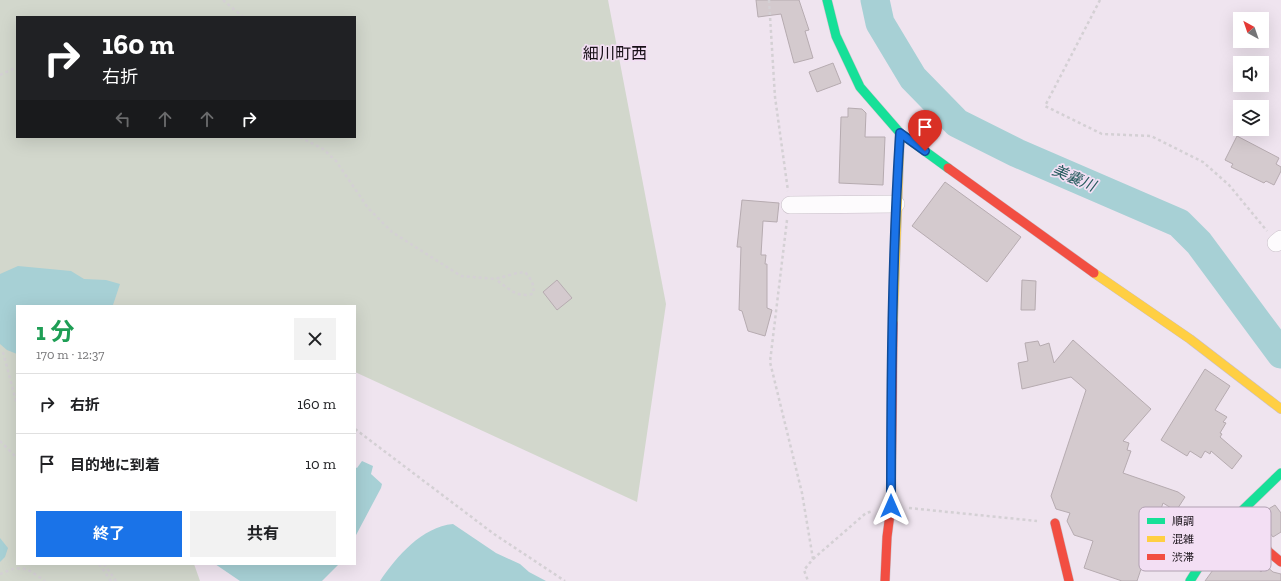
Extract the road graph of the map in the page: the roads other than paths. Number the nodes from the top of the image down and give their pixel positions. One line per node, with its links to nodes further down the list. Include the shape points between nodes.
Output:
1 (827, 0): 2 (street, via 836,36 860,87)
2 (900, 133): 3 (street); 5 (street, via 1038,234 1190,339)
3 (896, 204): 4 (street); 12 (street, via 891,385 891,506)
4 (790, 205)
5 (1281, 409)
6 (1281, 472): 7 (street)
7 (1245, 507)
8 (1056, 523): 13 (street)
9 (1271, 554): 10 (street)
10 (1281, 562)
11 (1196, 571): 14 (street)
12 (885, 581)
13 (1069, 581)
14 (1190, 581)

